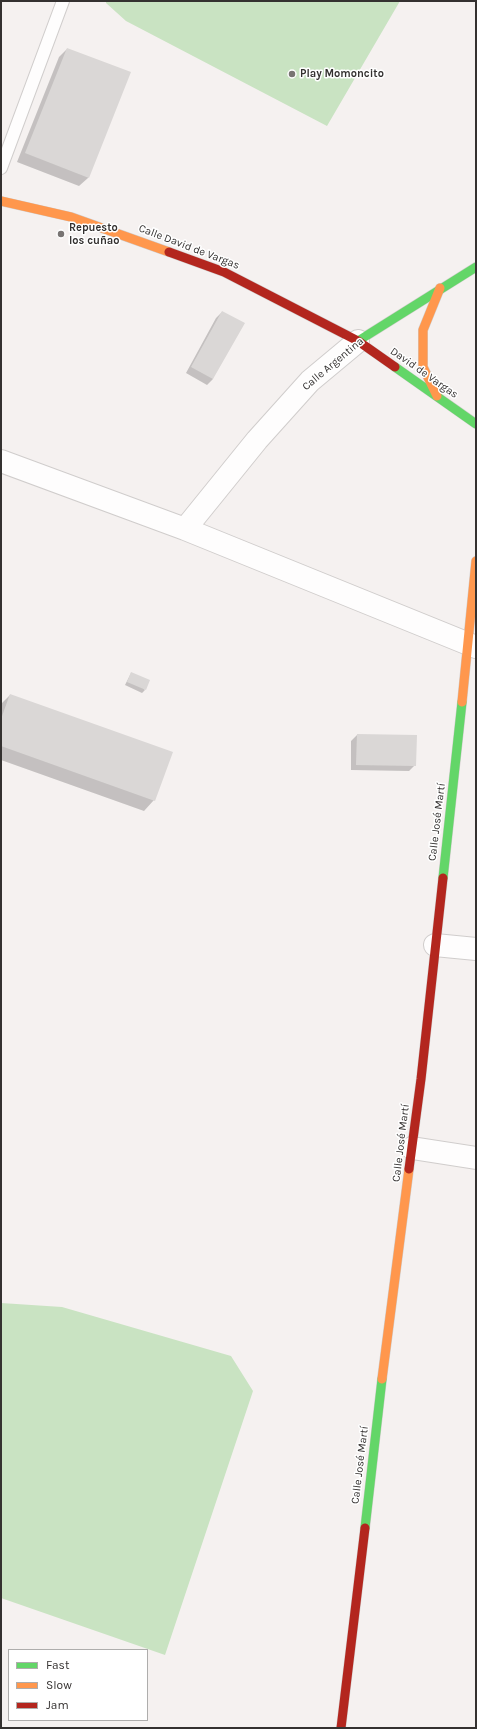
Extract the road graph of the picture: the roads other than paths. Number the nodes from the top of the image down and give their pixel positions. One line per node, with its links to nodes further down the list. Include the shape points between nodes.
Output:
1 (63, 1): 2 (lane)
2 (1, 168)
3 (1, 201): 6 (street, Calle David de Vargas, via 72,217 224,272)
4 (476, 267): 5 (street, Calle Argentina)
5 (440, 288): 6 (street, Calle Argentina); 7 (street, via 423,330 423,367)
6 (358, 341): 7 (street, David de Vargas); 10 (street, Calle Argentina, via 310,381 257,440)
7 (438, 397): 8 (street, David de Vargas)
8 (476, 424)
9 (1, 461): 10 (street)
10 (185, 529): 12 (street)
11 (476, 561): 12 (street, Calle José Martí)
12 (473, 646): 13 (street, Calle José Martí)
13 (434, 945): 14 (street); 15 (street, Calle José Martí)
14 (476, 949)
15 (412, 1148): 16 (street); 17 (street, Calle José Martí)
16 (476, 1158)
17 (341, 1728)

